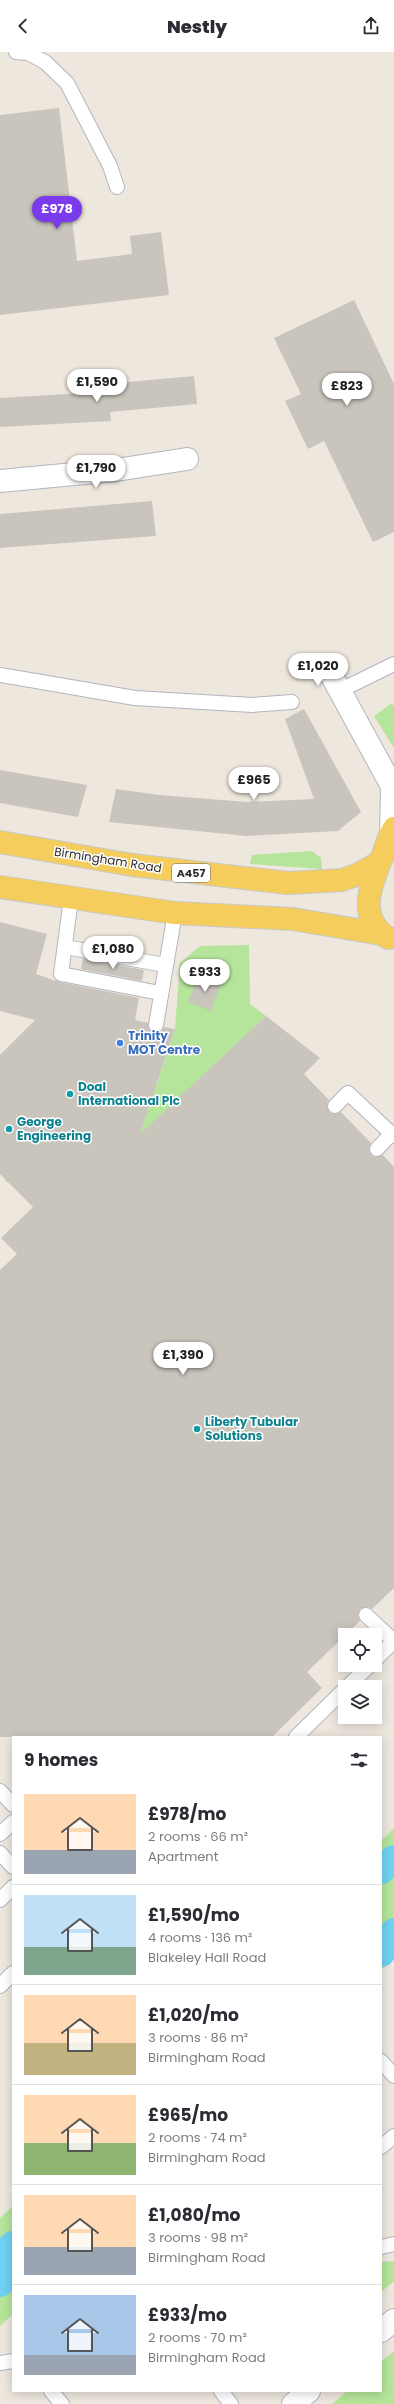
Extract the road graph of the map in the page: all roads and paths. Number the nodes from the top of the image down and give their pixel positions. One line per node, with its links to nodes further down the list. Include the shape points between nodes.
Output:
1 (16, 52): 2 (lane, via 28,54 45,62 67,83 110,166)
2 (117, 187)
3 (187, 459): 4 (street, via 116,470)
4 (0, 482)
5 (394, 664): 8 (lane)
6 (328, 669): 8 (street)
7 (0, 674): 9 (lane, via 135,698 252,705)
8 (339, 691): 10 (street)
9 (292, 702)
10 (393, 790): 11 (street)
11 (393, 830): 13 (main road)
12 (0, 842): 13 (main road, Birmingham Road / A457, via 132,865 288,883 342,880)
13 (380, 862): 17 (main road, via 367,901 369,916)
14 (0, 887): 15 (main road)
15 (71, 899): 16 (main road); 18 (lane)
16 (175, 912): 17 (main road, via 293,919); 19 (lane)
17 (387, 938)
18 (64, 947): 19 (lane); 20 (lane, via 61,974)
19 (165, 965): 20 (lane)
20 (160, 993): 21 (lane)
21 (156, 1024)
22 (335, 1106): 23 (lane, via 348,1094)
23 (393, 1135): 24 (lane)
24 (377, 1149)
25 (366, 1615): 26 (lane)
26 (394, 1642): 27 (lane)
27 (382, 1653)
28 (363, 1672): 29 (lane)
29 (354, 1680)
30 (338, 1696): 31 (lane)
31 (297, 1736)
32 (0, 1791): 33 (lane)
33 (12, 1804)
34 (12, 1823): 35 (lane)
35 (0, 1834)
36 (0, 1854): 37 (lane)
37 (12, 1866)
38 (12, 1888): 39 (lane)
39 (0, 1900)
40 (12, 1974): 41 (lane)
41 (0, 1986)
42 (382, 2062): 43 (lane)
43 (394, 2076)
44 (394, 2136): 45 (lane)
45 (382, 2146)
46 (394, 2244): 47 (lane)
47 (382, 2247)
48 (394, 2320): 49 (street)
49 (382, 2330)
50 (52, 2392): 53 (lane)
51 (222, 2392): 54 (lane)
52 (308, 2392): 55 (street)
53 (62, 2404)
54 (231, 2404)
55 (294, 2404)

